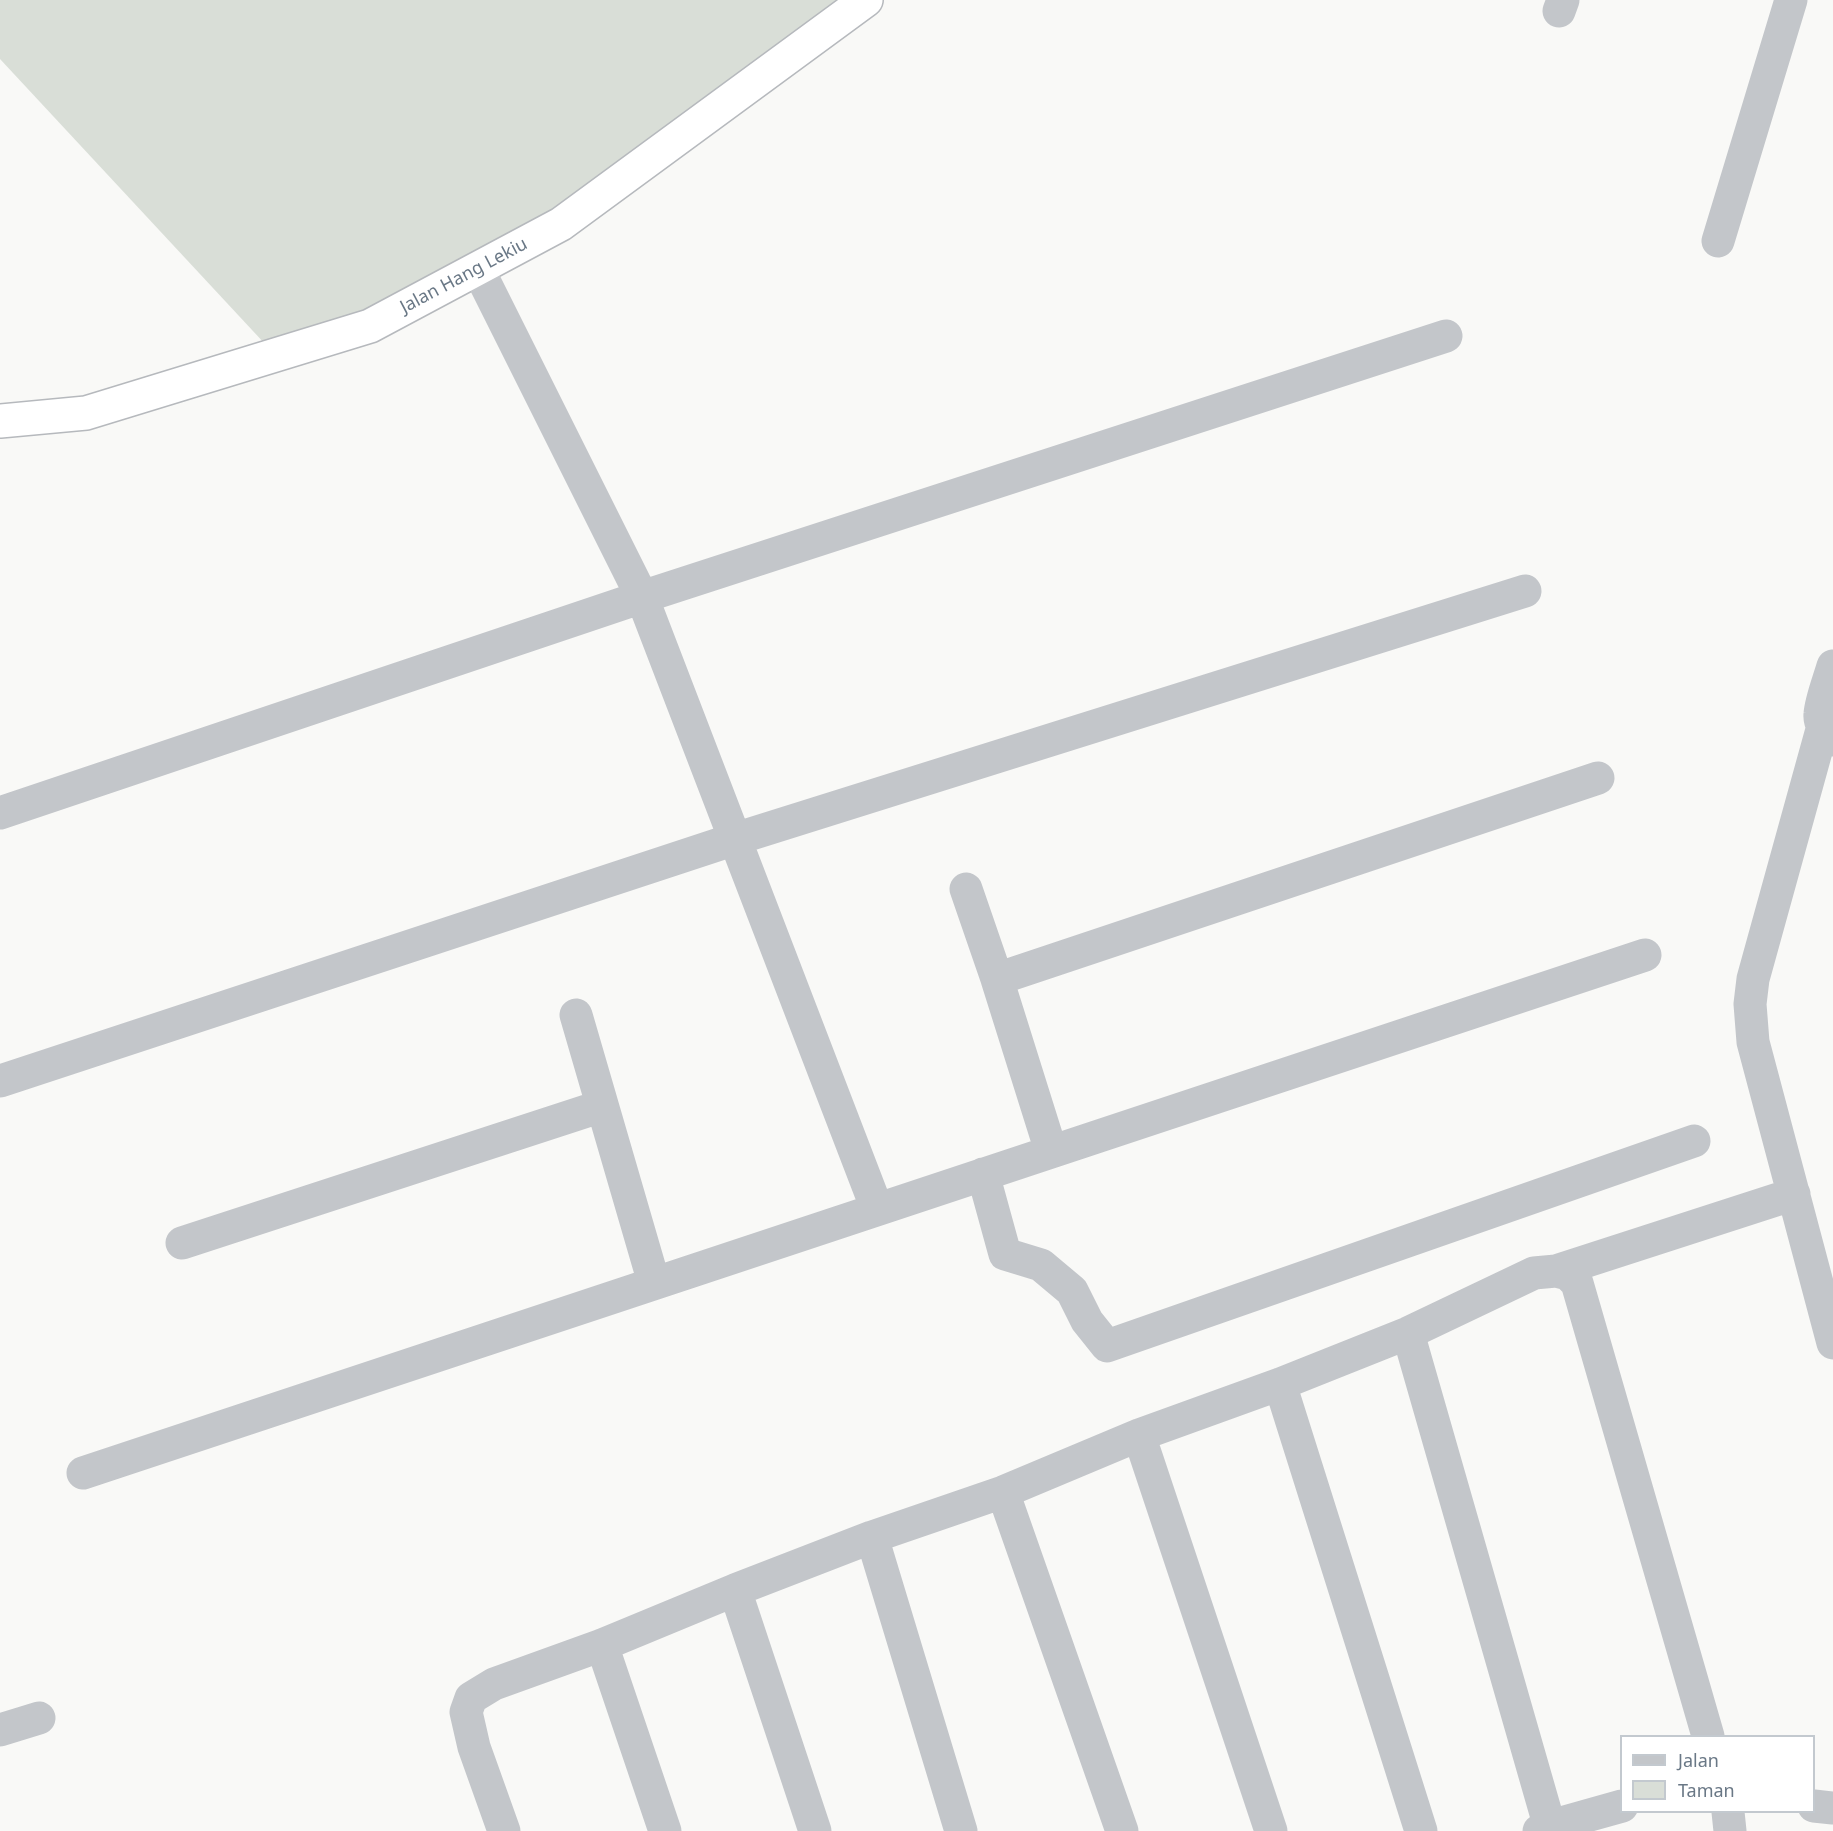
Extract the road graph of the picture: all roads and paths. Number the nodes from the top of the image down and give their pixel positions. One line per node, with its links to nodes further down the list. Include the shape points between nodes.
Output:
1 (867, 0): 4 (highway, Jalan Hang Lekiu, via 561,225)
2 (1791, 0): 3 (street)
3 (1718, 242)
4 (478, 269): 6 (highway, Jalan Hang Lekiu, via 370,326 86,413); 8 (street)
5 (1446, 336): 8 (street)
6 (0, 421)
7 (1525, 591): 13 (street)
8 (642, 597): 12 (street); 13 (street)
9 (1833, 666): 10 (street, via 1820,716)
10 (1828, 733): 23 (street, via 1753,979 1750,1004 1753,1042)
11 (1598, 778): 16 (street)
12 (0, 813)
13 (735, 839): 18 (street); 24 (street)
14 (966, 889): 16 (street)
15 (1645, 955): 21 (street)
16 (998, 979): 21 (street)
17 (576, 1015): 19 (street)
18 (0, 1081)
19 (602, 1106): 25 (street); 27 (street)
20 (1694, 1141): 22 (street, via 1107,1346 1072,1291 1041,1265 1005,1254)
21 (1051, 1151): 22 (street)
22 (982, 1174): 24 (street)
23 (1794, 1194): 26 (street); 29 (street)
24 (877, 1209): 27 (street)
25 (182, 1243)
26 (1556, 1271): 28 (street, via 1534,1274); 39 (street, via 1568,1274 1576,1283)
27 (654, 1283): 32 (street)
28 (1408, 1333): 30 (street); 44 (street)
29 (1833, 1343)
30 (1280, 1384): 31 (street); 51 (street)
31 (1139, 1435): 33 (street); 50 (street)
32 (83, 1473)
33 (1003, 1492): 34 (street); 49 (street)
34 (872, 1538): 35 (street); 48 (street)
35 (735, 1590): 36 (street); 47 (street)
36 (602, 1645): 45 (street, via 494,1684 471,1698 466,1712 474,1747); 46 (street)
37 (39, 1719): 38 (street)
38 (0, 1730)
39 (1707, 1735)
40 (1815, 1806): 42 (street)
41 (1620, 1807): 44 (street)
42 (1833, 1808)
43 (1728, 1813): 52 (street)
44 (1547, 1829)
45 (504, 1831)
46 (665, 1831)
47 (815, 1831)
48 (961, 1831)
49 (1122, 1831)
50 (1271, 1831)
51 (1421, 1831)
52 (1730, 1831)

